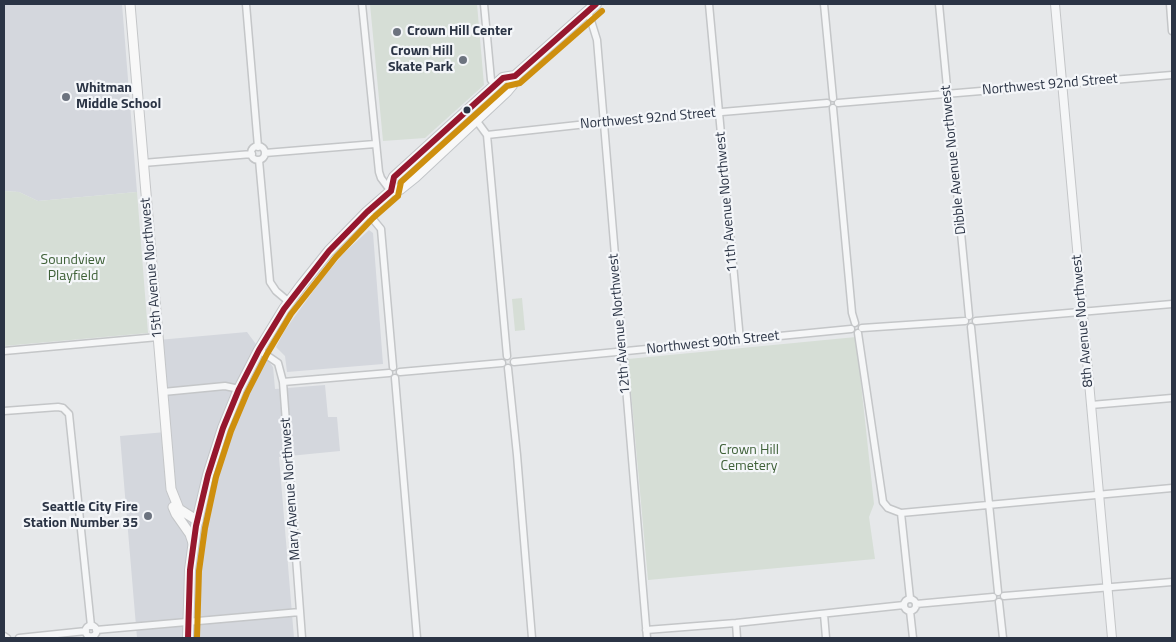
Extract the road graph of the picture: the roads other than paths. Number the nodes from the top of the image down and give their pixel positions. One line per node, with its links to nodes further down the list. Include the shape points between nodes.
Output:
1 (130, 4): 27 (main road, 15th Avenue Northwest)
2 (246, 4): 23 (street)
3 (362, 4): 22 (street)
4 (484, 4): 15 (street, via 491,80)
5 (708, 4): 18 (street, 11th Avenue Northwest)
6 (824, 4): 17 (street)
7 (939, 4): 16 (street, Dibble Avenue Northwest)
8 (1055, 4): 14 (street, 8th Avenue Northwest)
9 (1170, 4): 11 (street)
10 (592, 7): 13 (main road); 20 (street, 12th Avenue Northwest)
11 (1172, 31)
12 (1172, 75): 14 (street, Northwest 92nd Street)
13 (515, 76): 15 (main road, via 503,78); 19 (main road, via 510,88)
14 (1061, 84): 16 (street, Northwest 92nd Street); 32 (street, 8th Avenue Northwest)
15 (495, 86): 28 (main road, via 394,177)
16 (947, 94): 17 (street, Northwest 92nd Street); 33 (street, Dibble Avenue Northwest)
17 (833, 103): 18 (street, Northwest 92nd Street); 35 (street)
18 (718, 113): 20 (street, Northwest 92nd Street); 39 (street, 11th Avenue Northwest)
19 (476, 120): 21 (street); 28 (main road, via 400,189)
20 (605, 122): 21 (street, Northwest 92nd Street); 42 (street, 12th Avenue Northwest)
21 (487, 134): 43 (street)
22 (375, 144): 24 (street); 28 (street, via 379,176)
23 (258, 147): 24 (street); 25 (street)
24 (265, 153): 26 (street)
25 (252, 154): 26 (street); 27 (street)
26 (259, 160): 30 (street, via 270,282)
27 (144, 163): 38 (main road, 15th Avenue Northwest)
28 (391, 191): 29 (main road)
29 (367, 212): 30 (main road, via 329,251); 47 (street, via 381,229)
30 (289, 302): 40 (main road)
31 (1172, 304): 32 (street)
32 (1082, 311): 34 (street); 54 (street, 8th Avenue Northwest)
33 (967, 319): 34 (street, via 974,317); 36 (street, via 967,326); 37 (street)
34 (976, 321): 36 (street)
35 (853, 326): 37 (street, via 855,333); 39 (street, Northwest 90th Street)
36 (971, 327): 59 (street)
37 (860, 331): 60 (street, via 883,502 888,508)
38 (158, 337): 41 (street); 52 (main road, 15th Avenue Northwest)
39 (740, 340): 42 (street, Northwest 90th Street)
40 (259, 350): 50 (street, Mary Avenue Northwest, via 278,363); 51 (main road)
41 (4, 351)
42 (622, 352): 44 (street, Northwest 90th Street); 75 (street, 12th Avenue Northwest)
43 (507, 356): 44 (street); 45 (street)
44 (514, 362): 46 (street)
45 (502, 363): 46 (street); 48 (street)
46 (508, 368): 81 (street)
47 (391, 370): 48 (street, via 397,368); 49 (street, via 390,377); 50 (street)
48 (400, 372): 49 (street)
49 (395, 378): 80 (street)
50 (282, 382): 70 (street, Mary Avenue Northwest)
51 (239, 389): 52 (street, via 225,386); 61 (main road, via 212,462)
52 (163, 392): 57 (main road, 15th Avenue Northwest)
53 (1172, 398): 54 (street)
54 (1091, 405): 58 (street, 8th Avenue Northwest)
55 (4, 411): 74 (street, via 58,407 70,418)
56 (1172, 488): 58 (street)
57 (171, 489): 61 (main road, 15th Avenue Northwest, via 180,510); 62 (main road, via 174,510 190,534)
58 (1099, 494): 59 (street); 64 (street, 8th Avenue Northwest)
59 (989, 504): 60 (street); 65 (street)
60 (901, 512): 66 (street)
61 (198, 521): 62 (main road)
62 (193, 547): 72 (main road)
63 (1172, 582): 64 (street)
64 (1108, 587): 65 (street); 87 (street, 8th Avenue Northwest)
65 (998, 595): 67 (street); 86 (street, via 995,601 999,602)
66 (910, 598): 67 (street); 68 (street)
67 (916, 604): 69 (street)
68 (904, 605): 69 (street); 71 (street)
69 (910, 611): 85 (street)
70 (300, 612): 72 (street); 79 (street, Mary Avenue Northwest)
71 (824, 614): 73 (street); 84 (street)
72 (188, 622): 74 (street); 78 (main road)
73 (736, 623): 75 (street); 83 (street)
74 (94, 628): 76 (street, via 87,627)
75 (646, 630): 82 (street, 12th Avenue Northwest)
76 (90, 635): 77 (street)
77 (19, 638)
78 (188, 638)
79 (302, 638)
80 (417, 638)
81 (532, 638)
82 (647, 638)
83 (737, 638)
84 (826, 638)
85 (913, 638)
86 (1003, 638)
87 (1112, 638)

